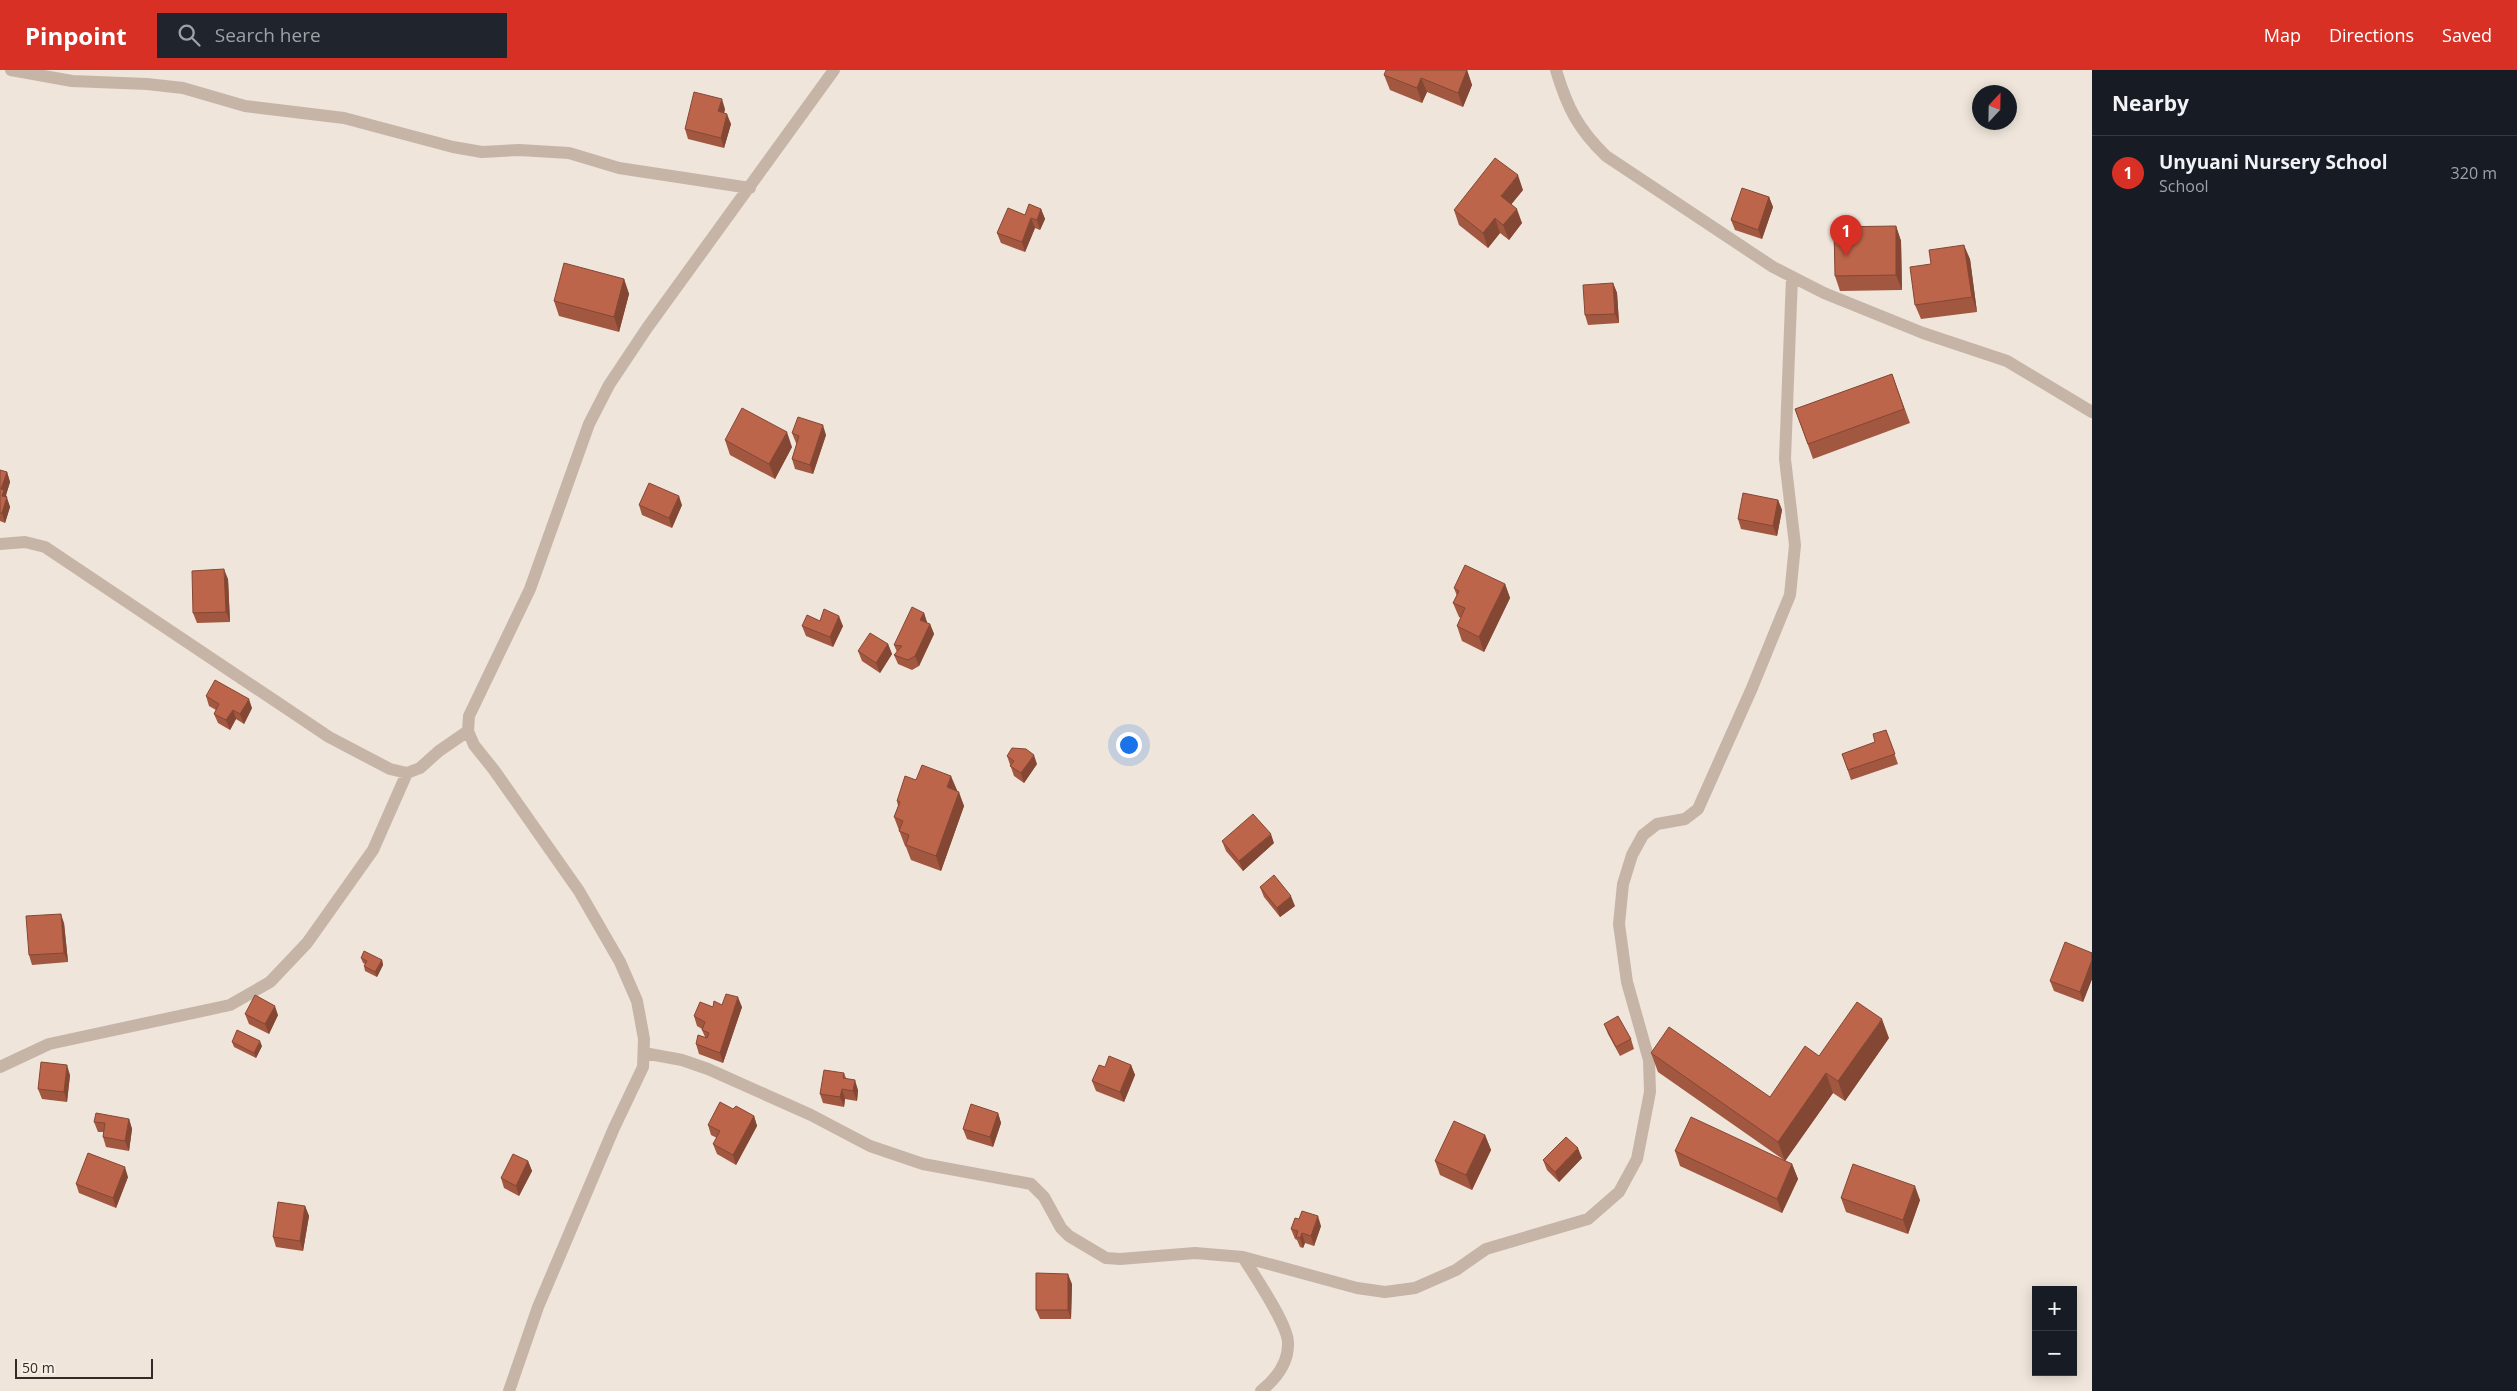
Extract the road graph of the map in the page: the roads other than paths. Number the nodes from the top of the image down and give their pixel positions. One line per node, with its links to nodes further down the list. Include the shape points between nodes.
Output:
1 (11, 70): 4 (street, via 72,81 182,88 245,106 344,118 482,152 519,150 569,154 619,168)
2 (834, 70): 4 (street)
3 (1556, 70): 5 (street, via 1576,121 1587,138 1606,156 1704,223)
4 (750, 188): 8 (street, via 646,328 609,385 589,424 530,589 469,716)
5 (1792, 277): 6 (street, via 1923,333 2006,361); 12 (street, via 1785,459 1795,545 1790,595 1698,809 1685,819 1657,824 1643,836 1632,854 1622,884 1619,924 1627,982 1649,1060 1650,1092 1637,1159 1620,1192 1588,1219 1486,1250 1456,1270 1415,1288 1385,1292 1357,1288)
6 (2092, 412)
7 (0, 544): 9 (street, via 24,542 46,547 329,738 390,769)
8 (468, 731): 9 (street, via 420,768); 10 (street, via 474,745 579,890 620,962 637,1001)
9 (407, 773): 11 (street, via 373,850 307,943 270,982 230,1005 49,1044)
10 (644, 1053): 12 (street, via 708,1069 811,1115 870,1146 923,1164 1031,1184 1044,1196 1061,1228 1069,1236 1106,1258 1195,1252); 13 (street, via 643,1067 538,1307)
11 (0, 1067)
12 (1243, 1257): 14 (street, via 1288,1340 1287,1355 1272,1382)
13 (509, 1391)
14 (1261, 1391)

